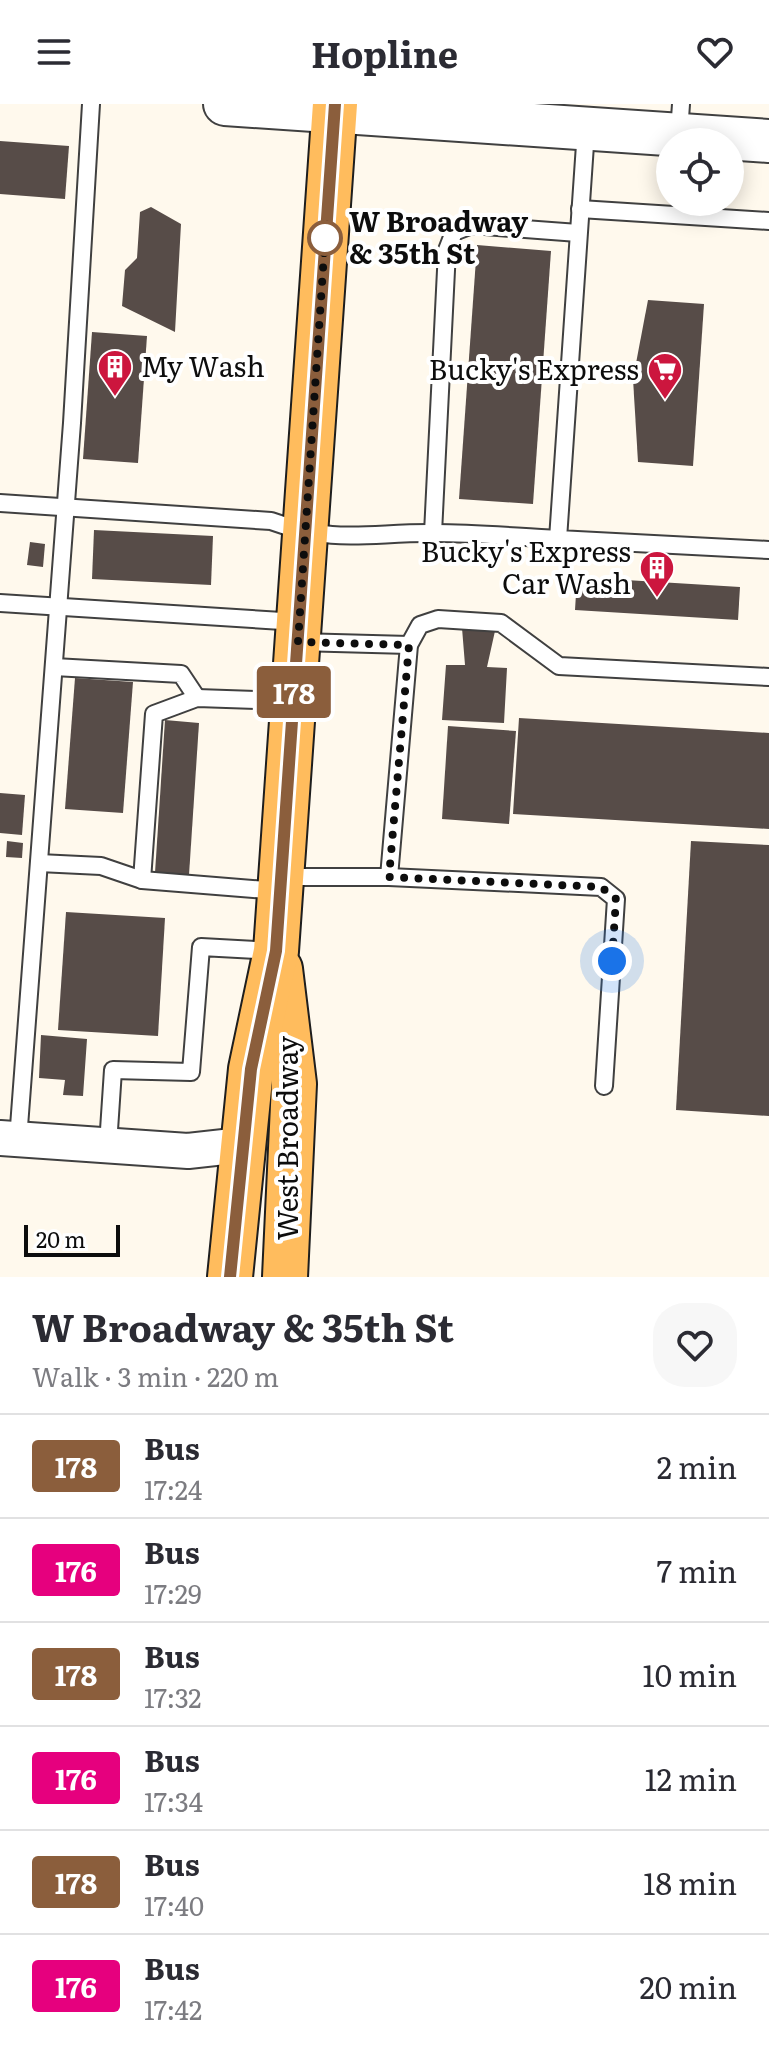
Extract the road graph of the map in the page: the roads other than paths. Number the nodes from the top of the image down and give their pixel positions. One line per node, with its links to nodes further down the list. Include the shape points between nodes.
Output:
1 (91, 104): 11 (lane)
2 (225, 104): 3 (street)
3 (334, 108): 5 (street); 12 (main road, West Broadway)
4 (680, 120): 5 (street); 6 (street)
5 (586, 128): 7 (lane)
6 (769, 141)
7 (580, 209): 8 (lane); 9 (lane)
8 (769, 221)
9 (578, 233): 13 (lane, via 472,225 454,232 447,250); 14 (lane)
10 (0, 503): 11 (lane)
11 (66, 508): 12 (lane, via 271,521); 17 (lane)
12 (304, 533): 13 (lane, via 368,538); 18 (main road, West Broadway)
13 (433, 533): 14 (lane)
14 (558, 539): 15 (lane)
15 (769, 550)
16 (0, 603): 17 (lane)
17 (58, 608): 18 (lane); 20 (lane)
18 (298, 632): 19 (lane); 23 (main road, West Broadway)
19 (409, 645): 21 (lane, via 420,625 438,619 501,623 559,666); 25 (lane)
20 (54, 667): 22 (lane, via 181,674); 24 (lane)
21 (769, 677)
22 (197, 698): 23 (lane); 26 (lane, via 154,714)
23 (293, 701): 27 (main road, West Broadway)
24 (39, 863): 26 (lane, via 101,866); 30 (lane)
25 (389, 877): 27 (lane); 29 (lane, via 601,887 616,899)
26 (142, 880): 27 (lane)
27 (280, 884): 28 (main road, West Broadway)
28 (276, 951): 31 (lane, via 201,947 191,1072 113,1070); 32 (main road, West Broadway, via 255,1046); 34 (main road, West Broadway, via 294,1084)
29 (604, 1086)
30 (9, 1139): 31 (street)
31 (108, 1145): 32 (street, via 188,1151)
32 (242, 1145): 33 (main road, West Broadway)
33 (230, 1277)
34 (285, 1277)

